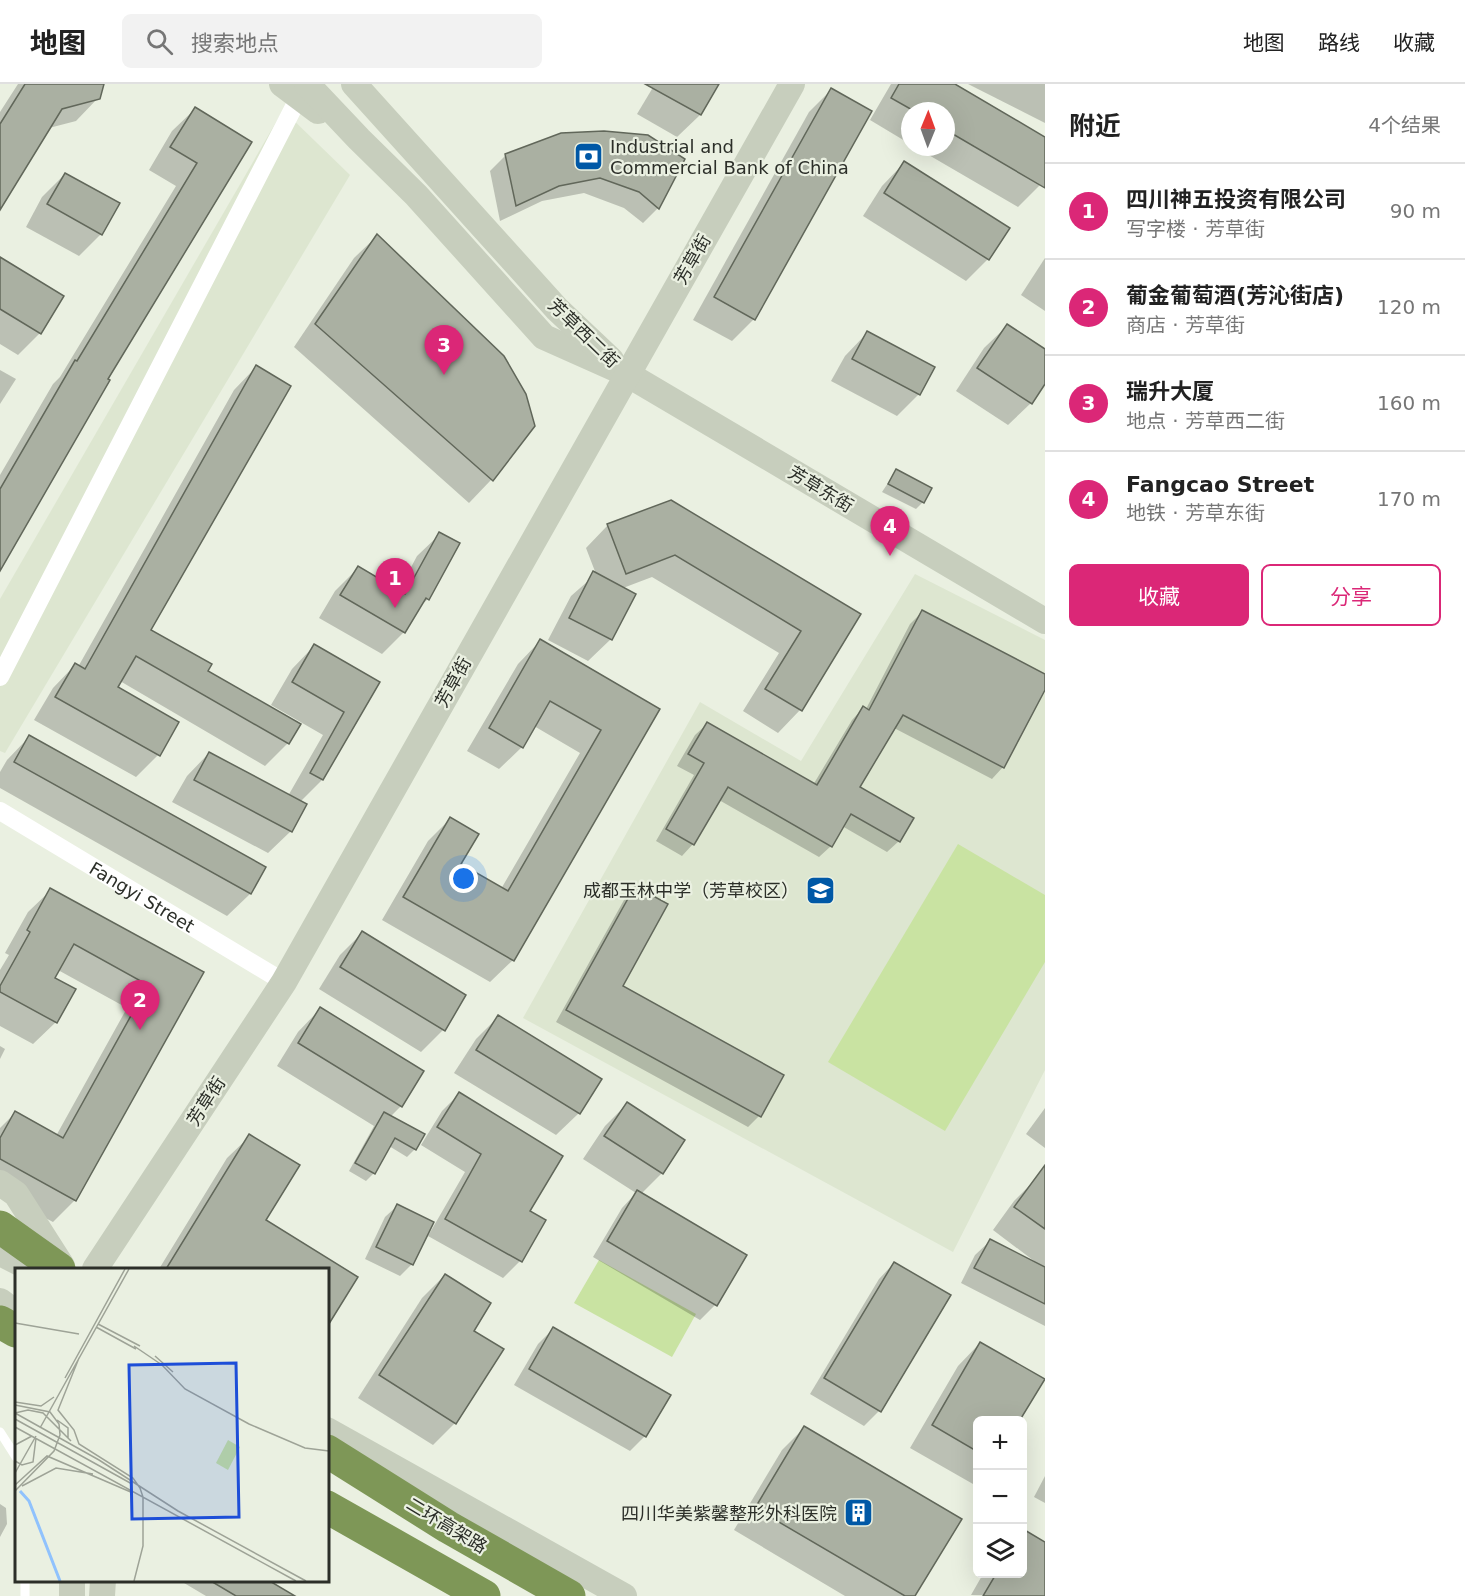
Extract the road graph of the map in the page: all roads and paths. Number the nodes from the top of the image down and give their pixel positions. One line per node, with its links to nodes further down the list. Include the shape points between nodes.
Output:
1 (326, 84): 5 (main road)
2 (354, 84): 5 (main road)
3 (792, 84): 6 (main road, 芳草街)
4 (296, 88): 6 (main road, 芳草西二街, via 359,139 417,195 544,337); 8 (street)
5 (394, 131): 6 (main road, 芳草西二街, via 557,309)
6 (627, 374): 7 (main road, 芳草东街); 10 (main road, 芳草街)
7 (1045, 621)
8 (0, 677)
9 (0, 811): 10 (street, Fangyi Street)
10 (284, 982): 17 (main road, 芳草街)
11 (0, 1183): 16 (main road, via 16,1194)
12 (0, 1227): 15 (highway)
13 (0, 1253): 14 (main road)
14 (30, 1268)
15 (58, 1268)
16 (63, 1268)
17 (96, 1268)
18 (0, 1301): 19 (main road)
19 (15, 1311)
20 (0, 1322): 21 (highway)
21 (15, 1330)
22 (0, 1343): 23 (main road)
23 (15, 1346)
24 (328, 1431): 35 (main road)
25 (0, 1432): 27 (lane)
26 (328, 1452): 34 (highway, 二环高架路)
27 (15, 1454)
28 (328, 1499): 33 (main road)
29 (328, 1508): 32 (highway)
30 (103, 1581): 31 (main road)
31 (102, 1596)
32 (484, 1596)
33 (493, 1596)
34 (569, 1596)
35 (624, 1596)

